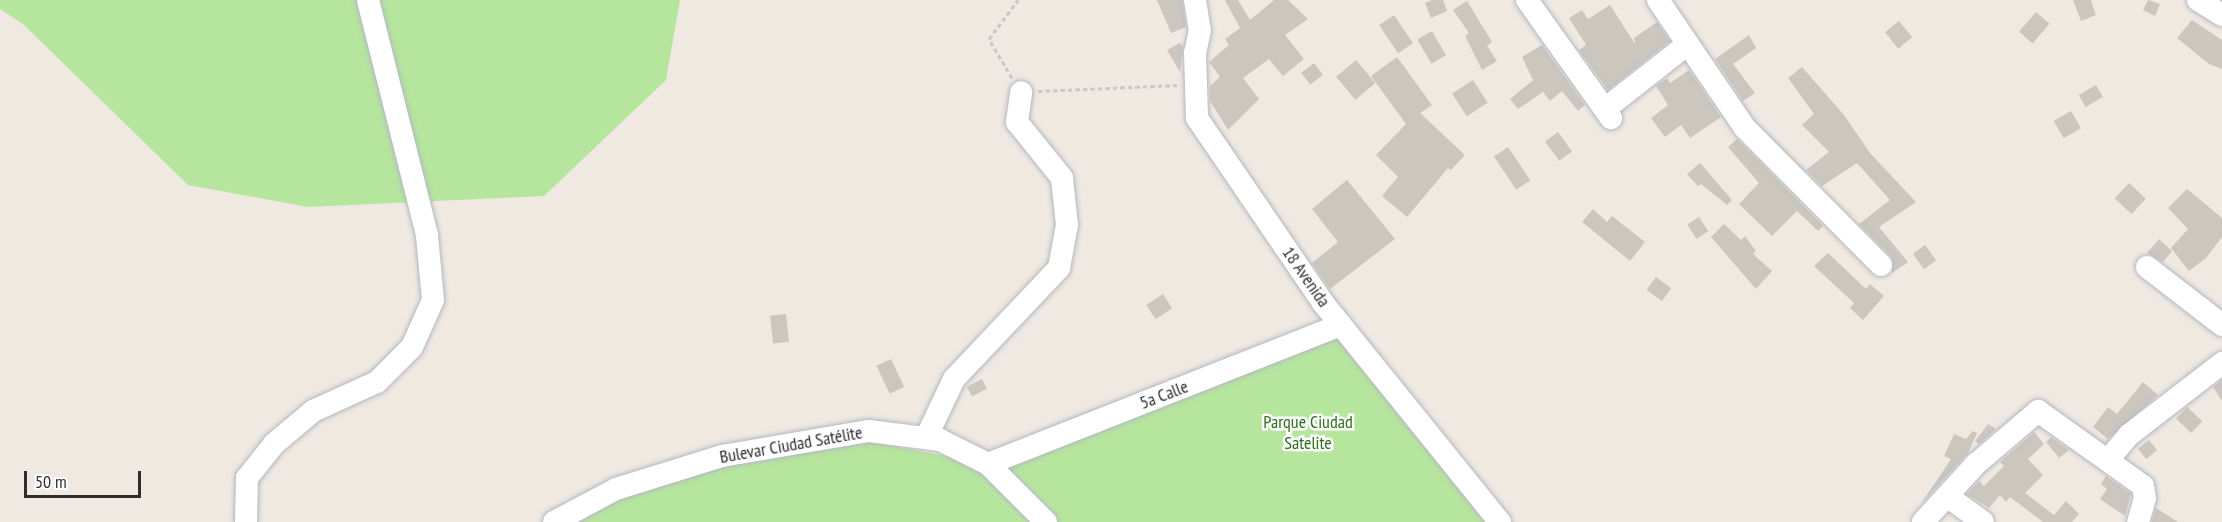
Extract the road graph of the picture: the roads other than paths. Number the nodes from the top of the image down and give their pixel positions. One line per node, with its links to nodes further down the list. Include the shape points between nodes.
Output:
1 (368, 0): 18 (street, via 427,235 433,300 412,347 377,382 313,411 274,444 247,478)
2 (1195, 0): 12 (street, 18 Avenida, via 1200,30 1194,84 1197,118)
3 (1527, 0): 7 (street, via 1608,113)
4 (1658, 0): 7 (street)
5 (2198, 0): 6 (street)
6 (2222, 15)
7 (1688, 44): 9 (street, via 1745,128)
8 (1020, 92): 14 (street, via 1017,122 1062,178 1068,225 1059,268 954,379)
9 (1881, 265)
10 (2147, 267): 11 (street)
11 (2222, 325)
12 (1341, 326): 16 (street, 5a Calle); 21 (street, 18 Avenida)
13 (2222, 363): 15 (street, via 2129,435)
14 (926, 438): 16 (street, Bulevar Ciudad Satélite, via 940,440); 19 (street, Bulevar Ciudad Satélite, via 869,431 722,456 616,489)
15 (2108, 460): 17 (street, via 2038,411 1976,464); 24 (street, via 2145,491)
16 (987, 464): 20 (street, Bulevar Ciudad Satélite)
17 (1947, 496): 22 (street); 23 (street)
18 (246, 522)
19 (554, 522)
20 (1046, 522)
21 (1500, 522)
22 (1923, 522)
23 (1983, 522)
24 (2138, 522)

